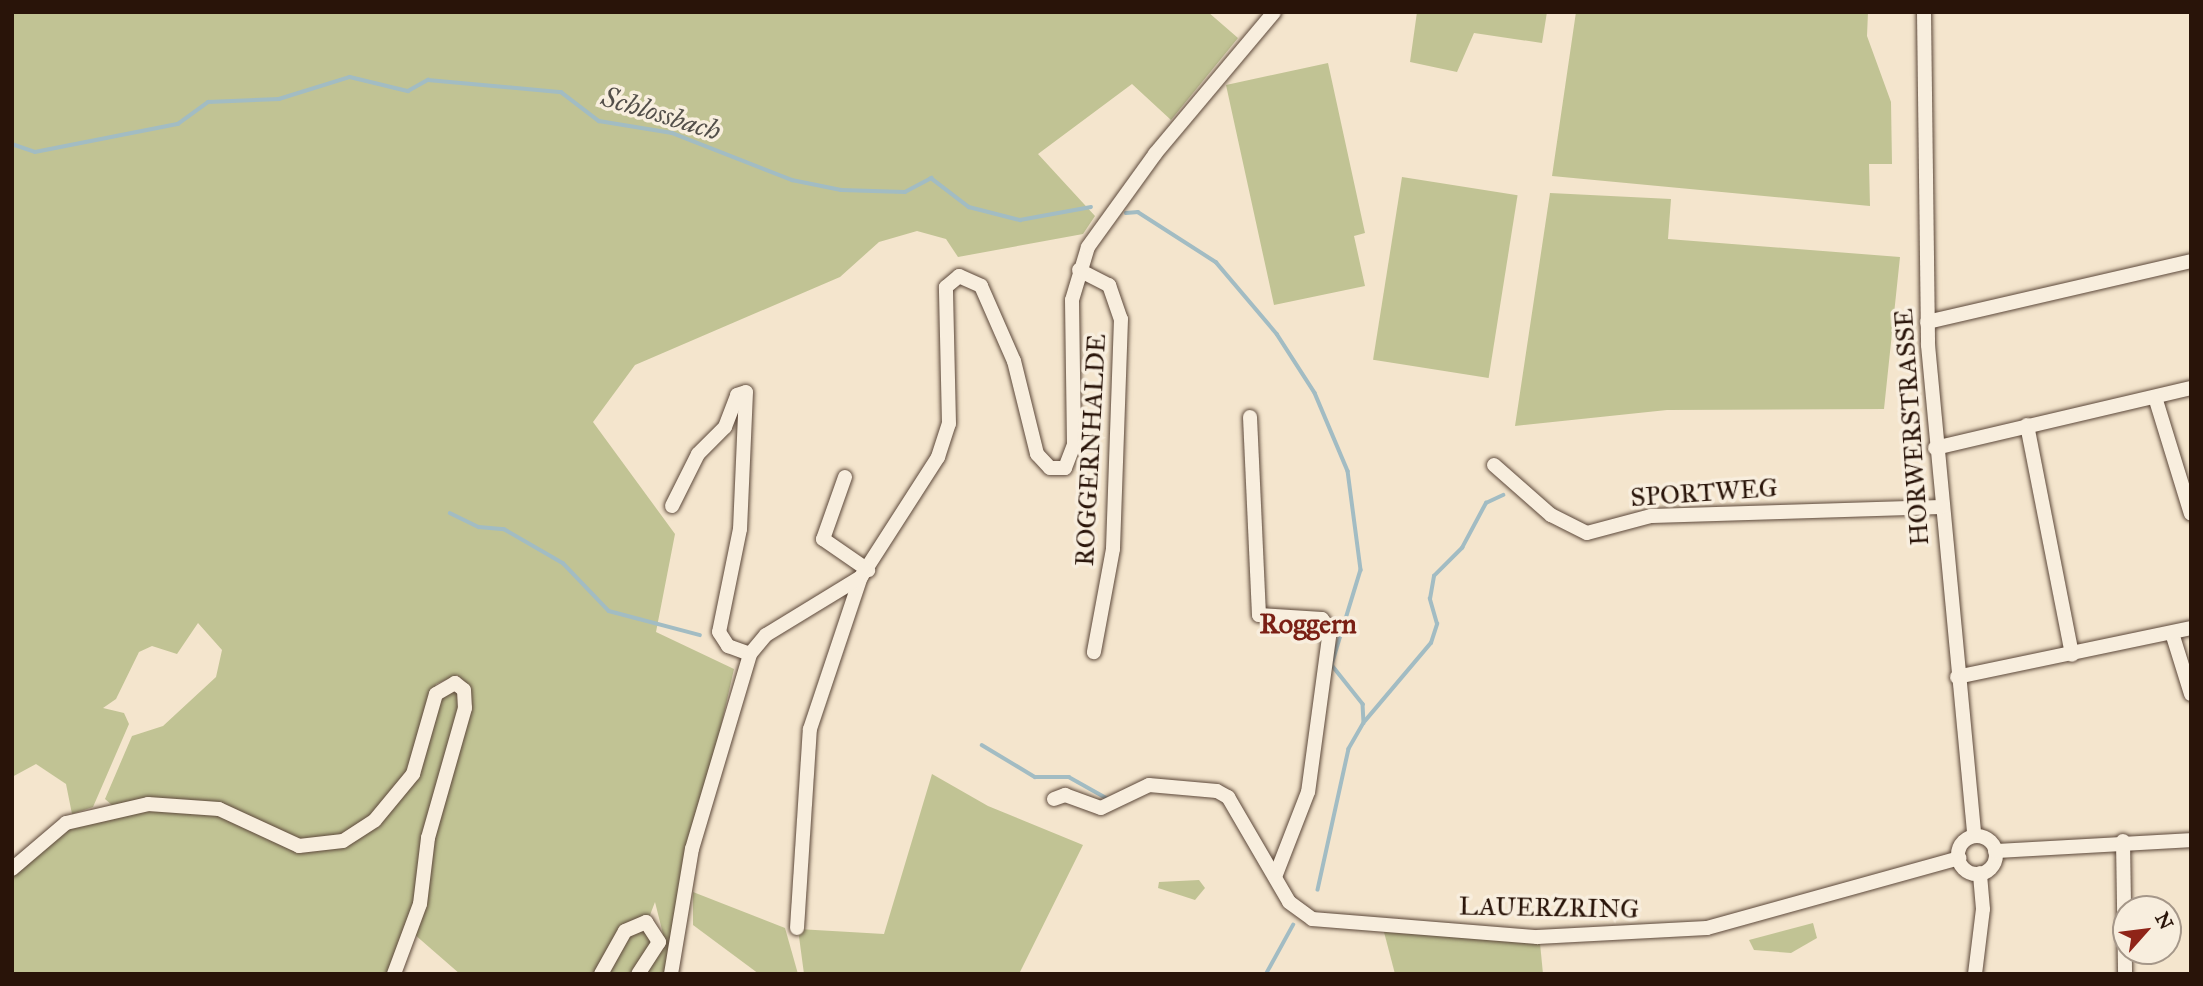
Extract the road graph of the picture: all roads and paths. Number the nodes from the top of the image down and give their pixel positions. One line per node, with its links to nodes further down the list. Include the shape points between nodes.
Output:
1 (1274, 12): 4 (street, via 1119,199)
2 (1924, 12): 5 (street, HORWERSTRASSE)
3 (2191, 261): 5 (street)
4 (1079, 270): 16 (street, via 1070,323 1071,463 1055,469 1040,460 998,322 977,281 959,276 944,297 946,437); 19 (street, ROGGERNHALDE, via 1109,285 1121,319 1114,550)
5 (1927, 322): 10 (street, HORWERSTRASSE)
6 (2191, 388): 7 (street)
7 (2155, 397): 9 (street); 15 (street)
8 (1250, 416): 32 (street, via 1259,615 1322,619 1330,630 1308,792)
9 (2027, 425): 10 (street); 21 (street)
10 (1935, 448): 14 (street, HORWERSTRASSE)
11 (1493, 465): 14 (street, SPORTWEG, via 1582,532 1651,516)
12 (845, 477): 16 (street, via 822,539)
13 (672, 506): 20 (street, via 698,454 725,426 737,395 746,392 740,529 719,632 728,646)
14 (1942, 507): 22 (street, HORWERSTRASSE)
15 (2191, 514)
16 (864, 574): 20 (street, via 766,635); 33 (street, via 810,729)
17 (2191, 628): 18 (street)
18 (2172, 633): 21 (street); 23 (street)
19 (1094, 652)
20 (750, 654): 37 (street, via 692,849)
21 (2072, 655): 22 (street)
22 (1957, 677): 25 (street, HORWERSTRASSE)
23 (2191, 694)
24 (1054, 799): 32 (street, via 1065,795 1101,808 1149,785 1217,791 1228,797)
25 (1974, 836): 28 (street, via 1989,841); 29 (street, via 1963,842)
26 (2191, 840): 27 (street)
27 (2123, 841): 28 (street); 39 (street)
28 (1996, 851): 31 (street, via 1992,866)
29 (1959, 858): 31 (street, via 1964,868); 32 (street, LAUERZRING, via 1811,902 1686,930 1537,937 1312,919 1289,902)
30 (12, 869): 34 (street, via 60,825 148,804 219,809 299,846 343,841 375,820 412,775 436,694 455,683 464,690 465,708 428,838 421,904)
31 (1980, 873): 38 (street, via 1983,909)
32 (1275, 877)
33 (797, 928)
34 (394, 974)
35 (601, 974): 36 (street, via 625,931 646,922 659,942)
36 (638, 974)
37 (671, 974)
38 (1975, 974)
39 (2125, 974)

